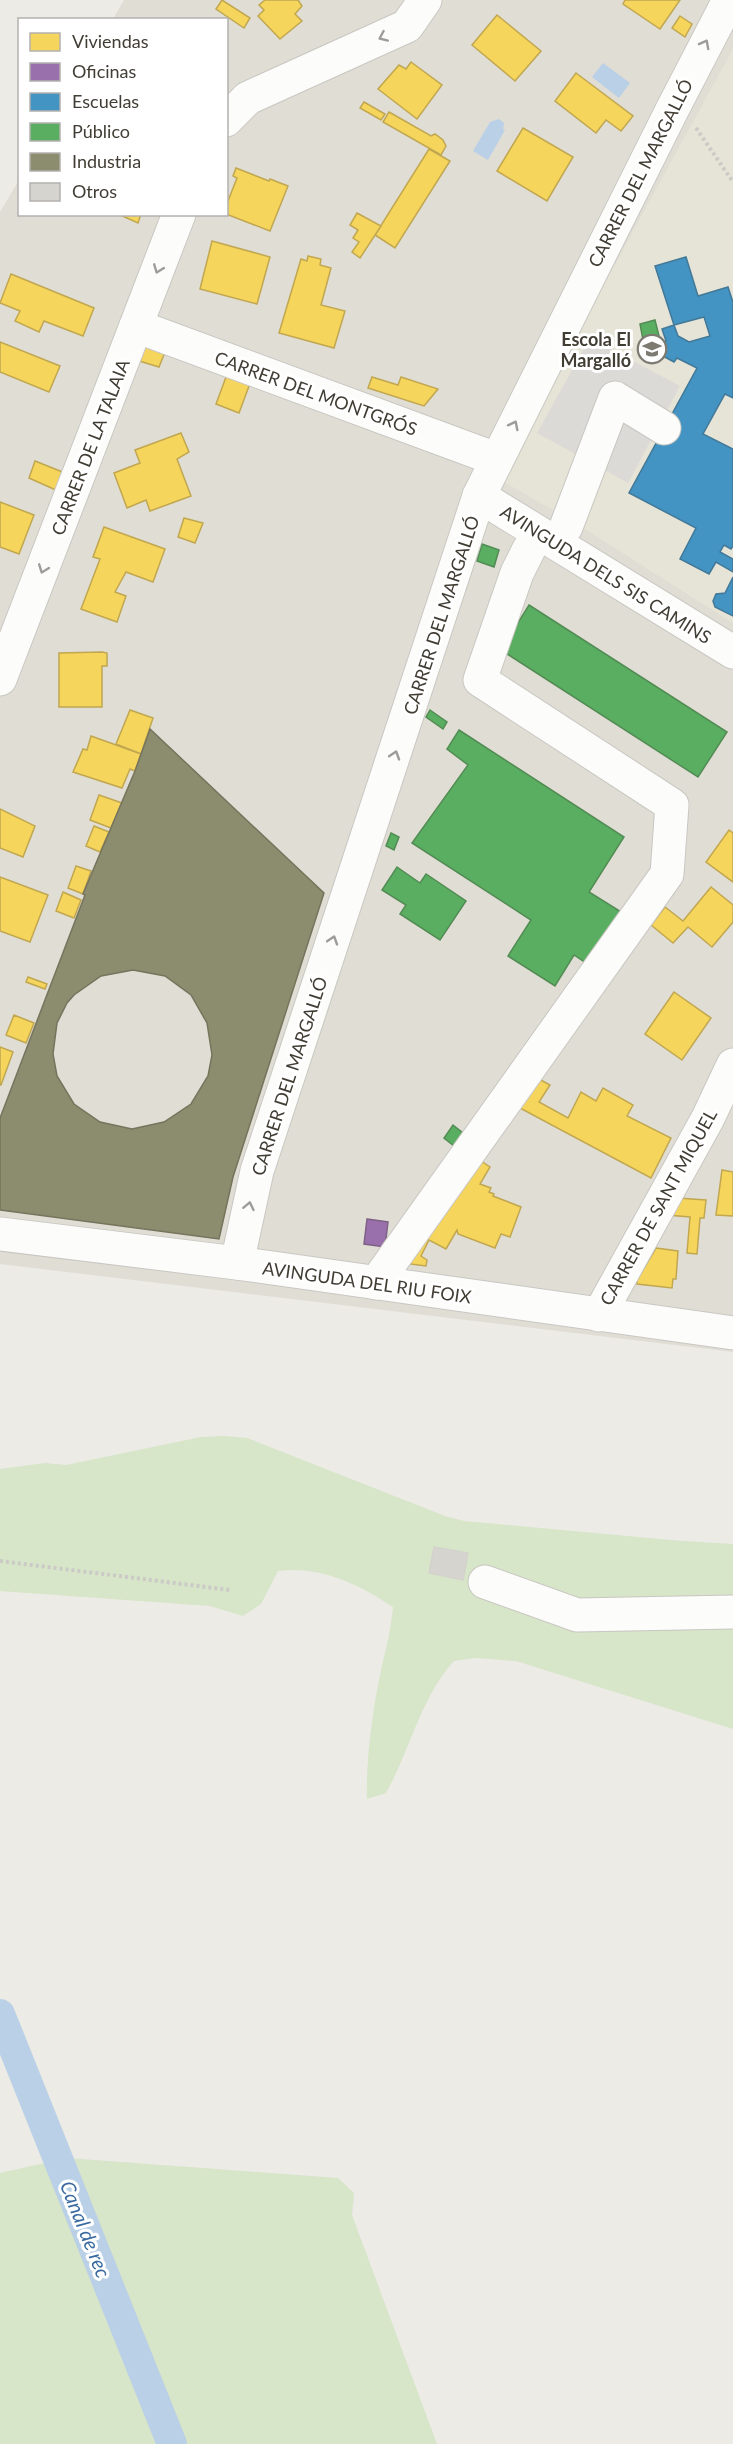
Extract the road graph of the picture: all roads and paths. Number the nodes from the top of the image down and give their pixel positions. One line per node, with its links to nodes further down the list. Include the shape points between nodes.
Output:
1 (425, 0): 3 (street, one-way to 3, via 407,26 248,98)
2 (729, 0): 9 (street, CARRER DEL MARGALLÓ, one-way to 2)
3 (228, 118)
4 (693, 124): 5 (path)
5 (733, 182)
6 (178, 216): 7 (street, CARRER DE LA TALAIA, one-way to 7)
7 (136, 326): 9 (street, CARRER DEL MONTGRÓS); 14 (street, CARRER DE LA TALAIA, one-way to 14)
8 (664, 428): 11 (street, via 615,398)
9 (496, 459): 10 (street, CARRER DEL MARGALLÓ)
10 (479, 496): 13 (street, AVINGUDA DELS SIS CAMINS); 18 (street, CARRER DEL MARGALLÓ, one-way to 10, via 257,1171)
11 (566, 527)
12 (530, 549): 19 (street, via 517,573 480,680 672,805 666,874)
13 (733, 652)
14 (0, 679)
15 (733, 1065): 16 (street, CARRER DE SANT MIQUEL)
16 (720, 1120): 20 (street, CARRER DE SANT MIQUEL)
17 (0, 1234): 18 (street, AVINGUDA DEL RIU FOIX)
18 (237, 1263): 19 (street, AVINGUDA DEL RIU FOIX)
19 (376, 1283): 20 (street, AVINGUDA DEL RIU FOIX)
20 (599, 1315): 21 (street, AVINGUDA DEL RIU FOIX)
21 (733, 1333)
22 (0, 1561): 24 (path)
23 (485, 1582): 25 (street, via 577,1615)
24 (230, 1590)
25 (733, 1612)

